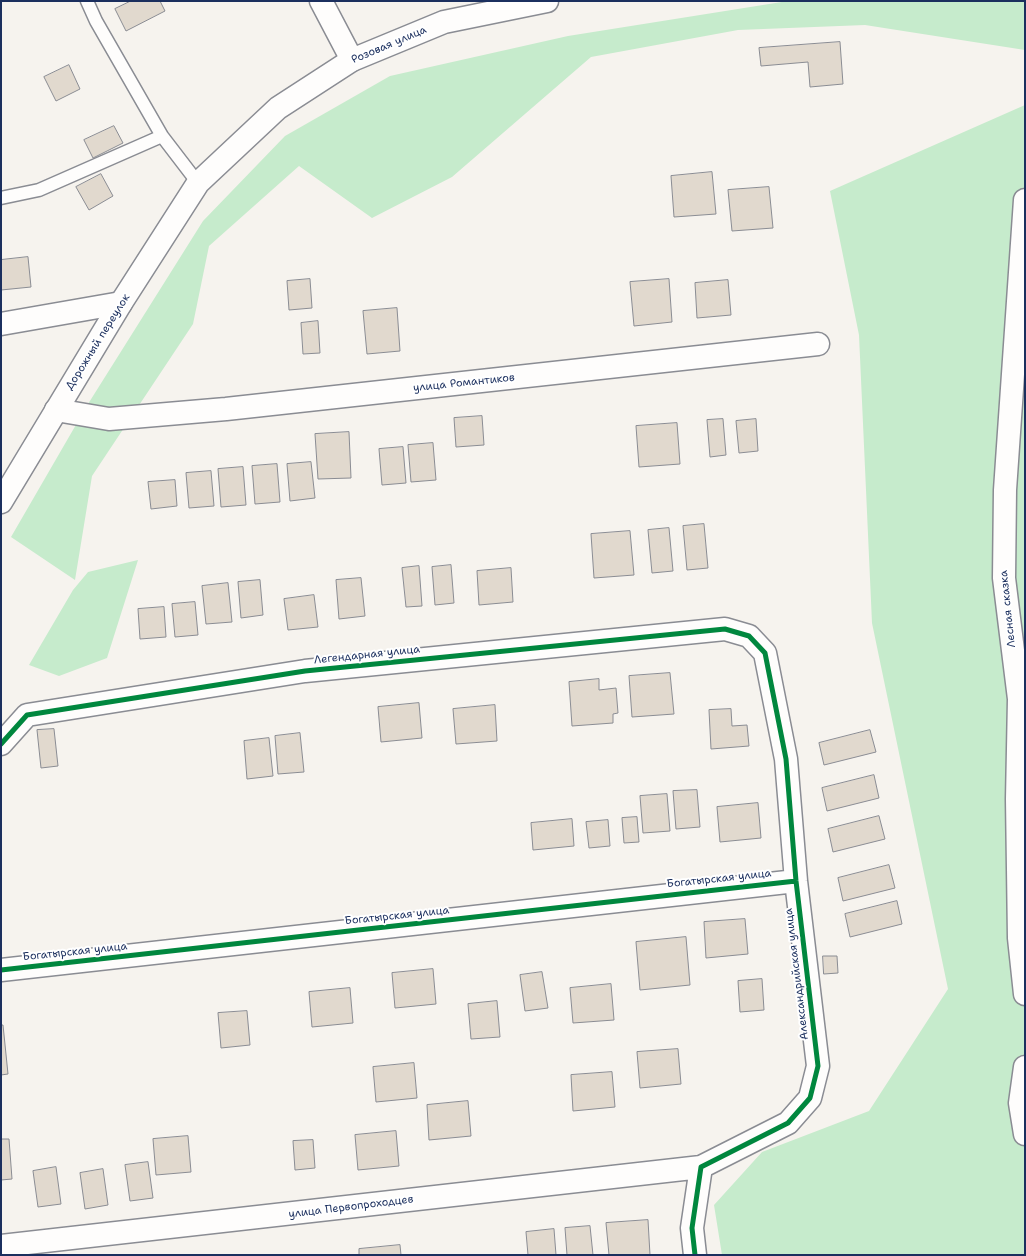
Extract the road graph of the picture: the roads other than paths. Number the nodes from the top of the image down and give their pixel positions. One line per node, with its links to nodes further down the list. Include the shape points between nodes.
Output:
1 (87, 1): 5 (lane)
2 (321, 1): 4 (street)
3 (547, 1): 4 (street, Розовая улица, via 444,22)
4 (352, 60): 6 (street, Розовая улица, via 278,108)
5 (162, 136): 6 (lane); 7 (lane, via 39,190)
6 (198, 182): 9 (street, Дорожный переулок)
7 (1, 198)
8 (1025, 200): 18 (street, Лесная сказка, via 1005,490 1004,578 1019,699 1019,938)
9 (121, 303): 10 (street); 12 (street, Дорожный переулок)
10 (1, 324)
11 (818, 344): 12 (street, улица Романтиков, via 234,408 110,418)
12 (56, 410): 13 (street, Дорожный переулок)
13 (1, 502)
14 (749, 636): 15 (street, Легендарная улица, via 725,629 305,671 27,715); 16 (street, Александрийская улица, via 765,653 786,759)
15 (1, 744)
16 (796, 881): 17 (street, Богатырская улица); 21 (street, Александрийская улица, via 818,1066 810,1098 788,1123)
17 (1, 970)
18 (1025, 994)
19 (1025, 1067): 20 (street, via 1020,1103)
20 (1025, 1134)
21 (700, 1167): 22 (street, улица Первопроходцев); 23 (street, via 692,1228)
22 (1, 1246)
23 (694, 1255)

